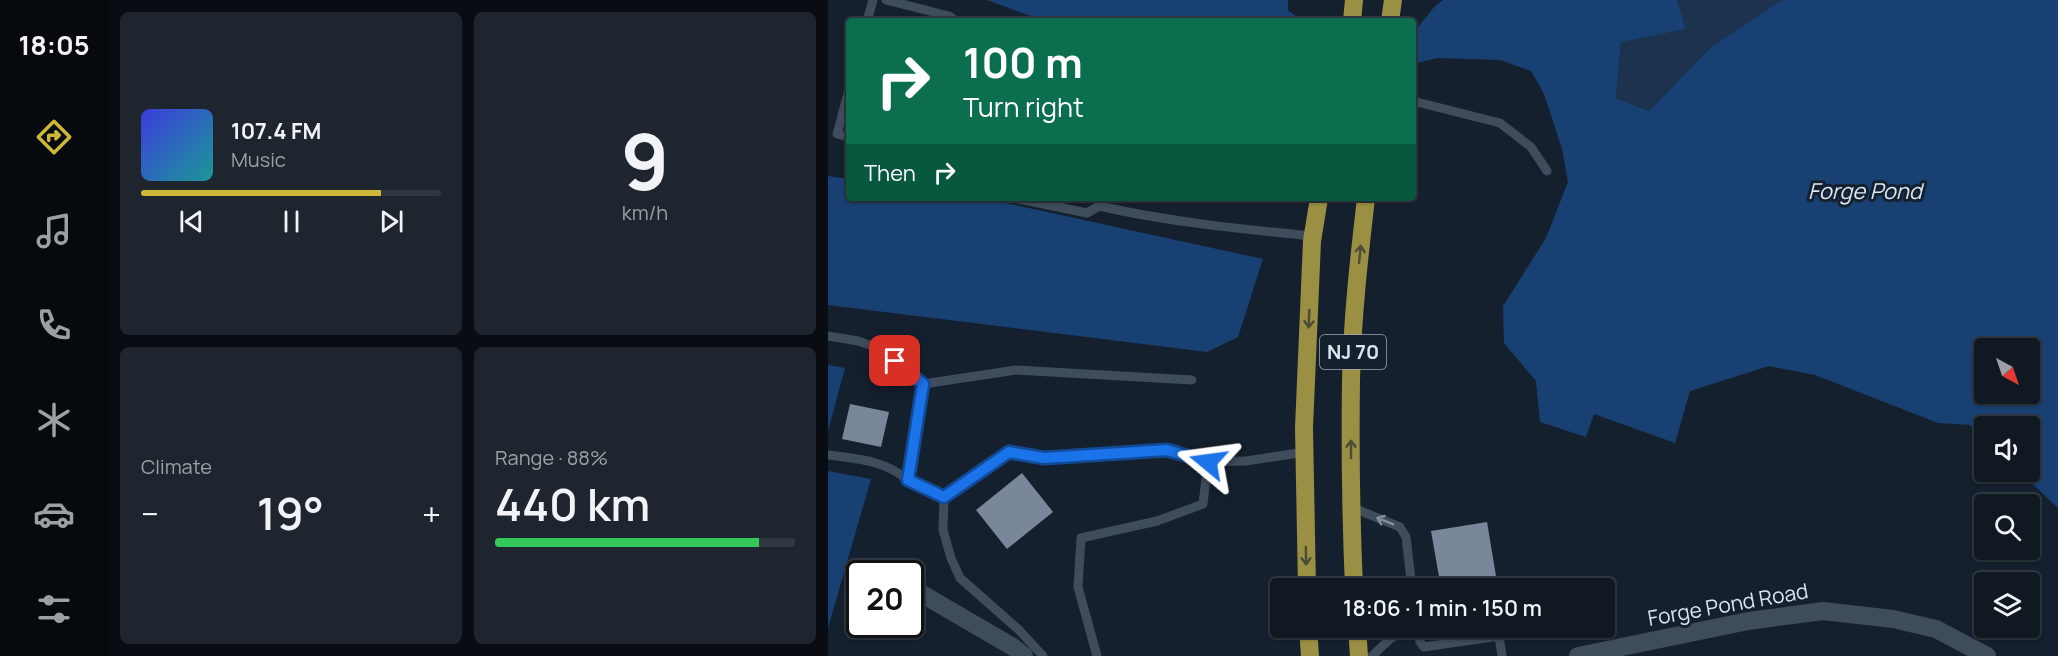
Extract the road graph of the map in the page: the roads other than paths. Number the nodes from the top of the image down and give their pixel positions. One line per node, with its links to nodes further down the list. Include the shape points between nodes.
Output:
1 (873, 0): 5 (lane)
2 (886, 0): 6 (lane)
3 (1354, 0): 7 (highway)
4 (1393, 0): 8 (highway)
5 (868, 18)
6 (952, 18)
7 (1352, 18)
8 (1390, 18)
9 (846, 101): 11 (lane, via 837,134)
10 (1416, 102): 12 (lane, via 1500,123 1531,147)
11 (846, 136)
12 (1547, 171)
13 (1029, 201): 16 (lane, via 1087,213)
14 (1319, 201): 17 (highway, NJ 70)
15 (1366, 201): 26 (highway, NJ 70, one-way to 15, via 1351,380 1356,282)
16 (1100, 202): 17 (lane, via 1160,218)
17 (1313, 236): 21 (highway, NJ 70, one-way to 21)
18 (828, 336): 20 (lane, via 880,349)
19 (1192, 380): 20 (lane, via 1016,370)
20 (923, 384): 24 (lane)
21 (1305, 452): 23 (lane); 27 (highway, NJ 70, one-way to 27)
22 (828, 455): 24 (lane, via 876,463 894,469)
23 (1208, 462): 25 (lane, via 1167,450 1044,458 1009,452); 39 (lane, via 1203,504 1157,521 1081,538 1078,587)
24 (908, 480): 25 (lane)
25 (944, 497): 38 (lane, via 943,530 960,578)
26 (1351, 507): 28 (highway, NJ 70); 29 (lane, one-way to 26, via 1406,537 1400,527)
27 (1307, 578)
28 (1354, 578)
29 (1411, 578)
30 (924, 595): 37 (street)
31 (1309, 638): 40 (highway)
32 (1358, 638): 41 (highway)
33 (1392, 638): 42 (lane)
34 (1419, 638): 35 (lane, via 1424,647)
35 (1485, 638)
36 (1499, 638): 43 (lane)
37 (1024, 656)
38 (1043, 656)
39 (1097, 656)
40 (1310, 656)
41 (1359, 656)
42 (1372, 656)
43 (1502, 656)
44 (1578, 656): 45 (street, Forge Pond Road, via 1748,621 1822,611 1936,629)
45 (1987, 656)

